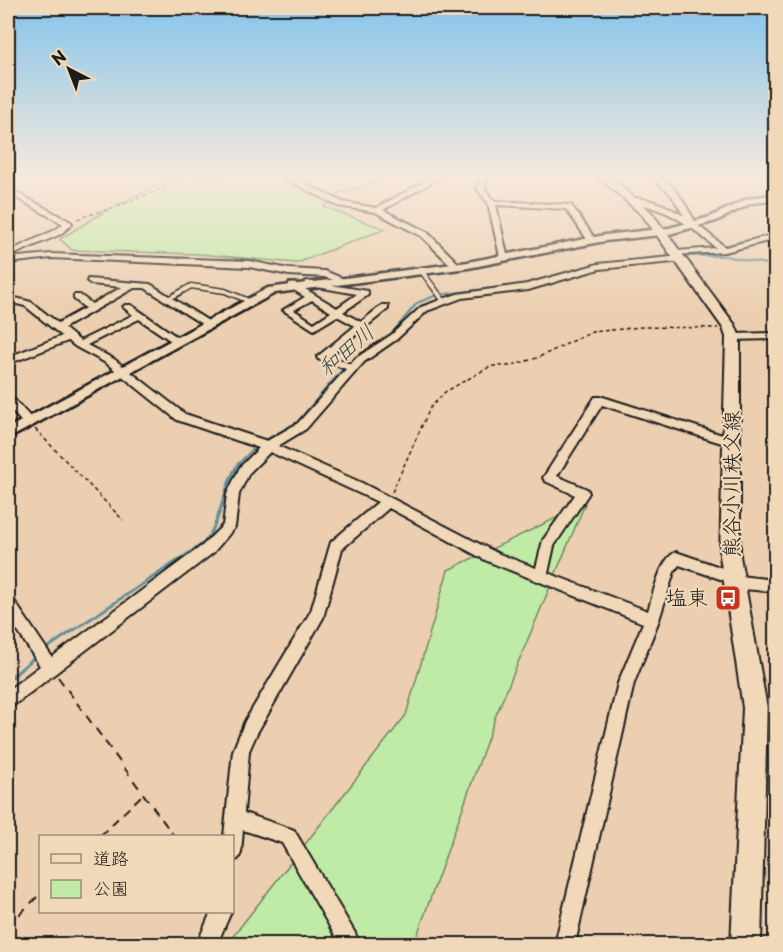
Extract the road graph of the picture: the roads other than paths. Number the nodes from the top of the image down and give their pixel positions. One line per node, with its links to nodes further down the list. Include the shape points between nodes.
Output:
1 (63, 221): 14 (street, via 68,224 58,232)
2 (399, 221): 18 (street, via 424,234)
3 (496, 221): 16 (street)
4 (578, 221): 12 (street)
5 (652, 221): 10 (main road)
6 (686, 221): 9 (street)
7 (692, 221): 9 (street)
8 (702, 221): 9 (street)
9 (694, 225): 10 (street); 13 (street)
10 (661, 232): 12 (street); 15 (main road)
11 (776, 236): 13 (street)
12 (592, 240): 16 (street)
13 (723, 250): 15 (street)
14 (8, 255)
15 (679, 256): 29 (street, via 598,267 528,288); 39 (main road)
16 (504, 259): 18 (street)
17 (8, 261): 20 (street, via 51,256 249,264)
18 (457, 266): 19 (street)
19 (420, 269): 20 (street); 29 (lane)
20 (340, 279): 22 (street)
21 (91, 281): 23 (street)
22 (309, 283): 24 (street); 34 (street, via 365,293)
23 (132, 285): 28 (street, via 147,286); 33 (street)
24 (292, 285): 26 (street); 30 (street)
25 (77, 297): 33 (street)
26 (311, 297): 34 (street); 34 (street, via 288,310 314,327)
27 (8, 299): 38 (street, via 28,304)
28 (168, 299): 30 (lane, via 190,286 225,291); 36 (street)
29 (443, 300): 45 (street, via 424,309)
30 (249, 301): 36 (street)
31 (128, 307): 35 (street)
32 (386, 307): 37 (street)
33 (91, 308): 38 (street)
34 (338, 313): 37 (street)
35 (139, 315): 42 (street); 43 (street)
36 (208, 324): 42 (street)
37 (361, 326): 45 (street, via 322,357)
38 (58, 327): 41 (street)
39 (731, 332): 40 (street); 50 (main road, 熊谷小川秩父線)
40 (776, 336)
41 (70, 337): 43 (street); 44 (street)
42 (177, 341): 46 (street)
43 (79, 345): 46 (street)
44 (8, 361)
45 (353, 368): 51 (street, via 302,426)
46 (123, 371): 48 (street); 51 (street, via 181,417)
47 (8, 400): 48 (street)
48 (28, 422): 49 (street)
49 (8, 434)
50 (731, 442): 53 (street, via 599,400 549,478 583,493 548,544); 54 (main road, 熊谷小川秩父線)
51 (268, 446): 52 (street, via 358,486); 58 (street, via 244,470 232,494 229,527 208,549)
52 (386, 503): 53 (street, via 492,557); 60 (street, via 336,546 318,613 241,751)
53 (541, 576): 57 (street)
54 (733, 580): 55 (street); 57 (street, via 676,558 668,570); 66 (main road, 熊谷小川秩父線, via 755,708)
55 (776, 586)
56 (8, 604): 58 (street)
57 (652, 620): 65 (street, via 626,683)
58 (49, 666): 59 (street)
59 (8, 699)
60 (236, 819): 61 (street); 64 (street, via 288,836 348,940)
61 (234, 836)
62 (221, 913): 63 (street)
63 (207, 945)
64 (347, 945)
65 (565, 945)
66 (746, 945)

